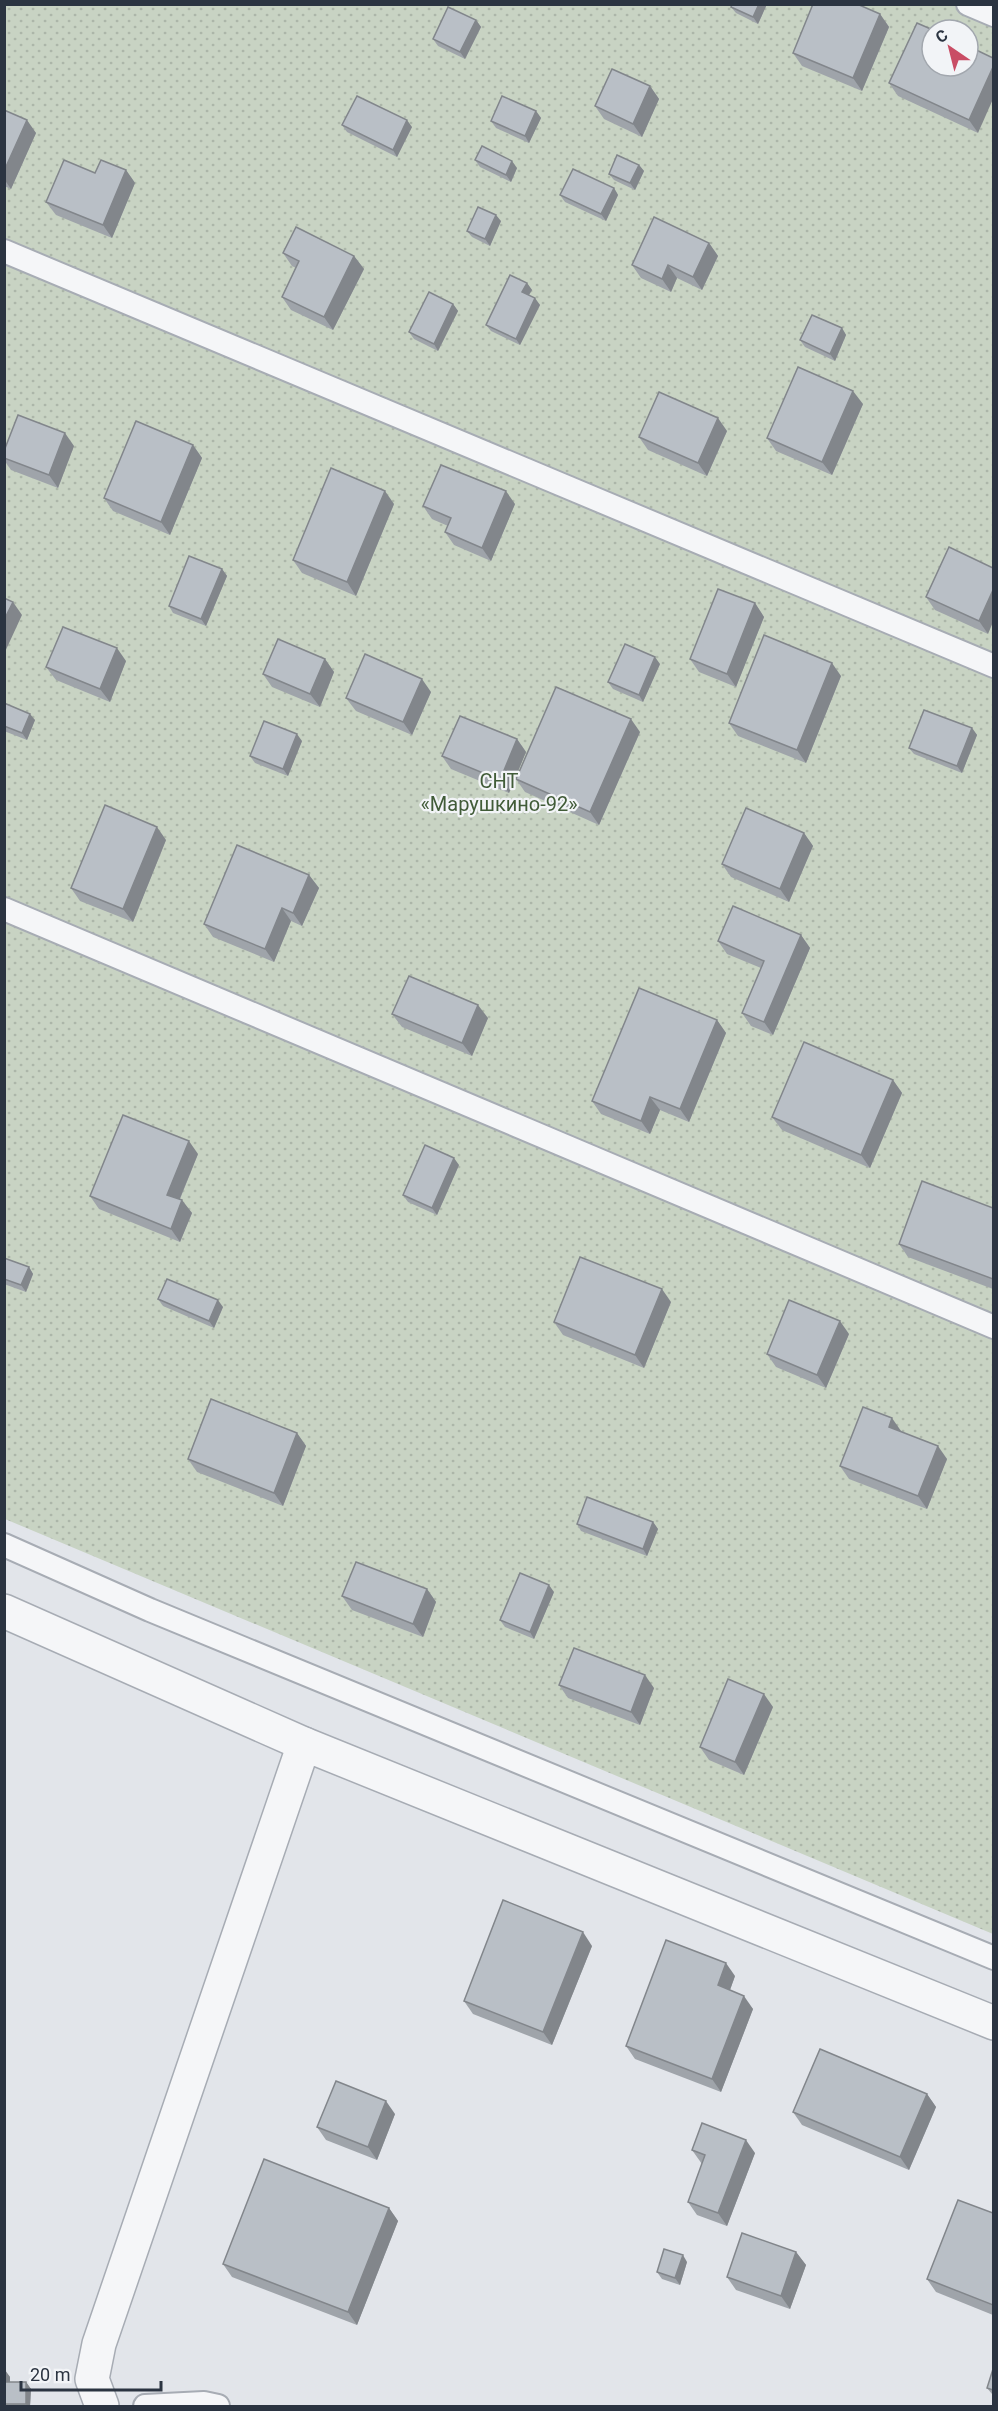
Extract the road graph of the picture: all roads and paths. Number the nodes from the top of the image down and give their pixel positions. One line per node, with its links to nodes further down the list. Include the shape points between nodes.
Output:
1 (968, 4): 2 (lane)
2 (993, 15)
3 (4, 251): 4 (lane)
4 (993, 666)
5 (4, 909): 6 (lane)
6 (993, 1327)
7 (4, 1545): 10 (lane, via 150,1610)
8 (4, 1611): 9 (street)
9 (304, 1744): 11 (street); 12 (street, via 99,2344 92,2379)
10 (993, 1958)
11 (993, 2024)
12 (102, 2406)
13 (145, 2406): 14 (lane)
14 (218, 2406)

